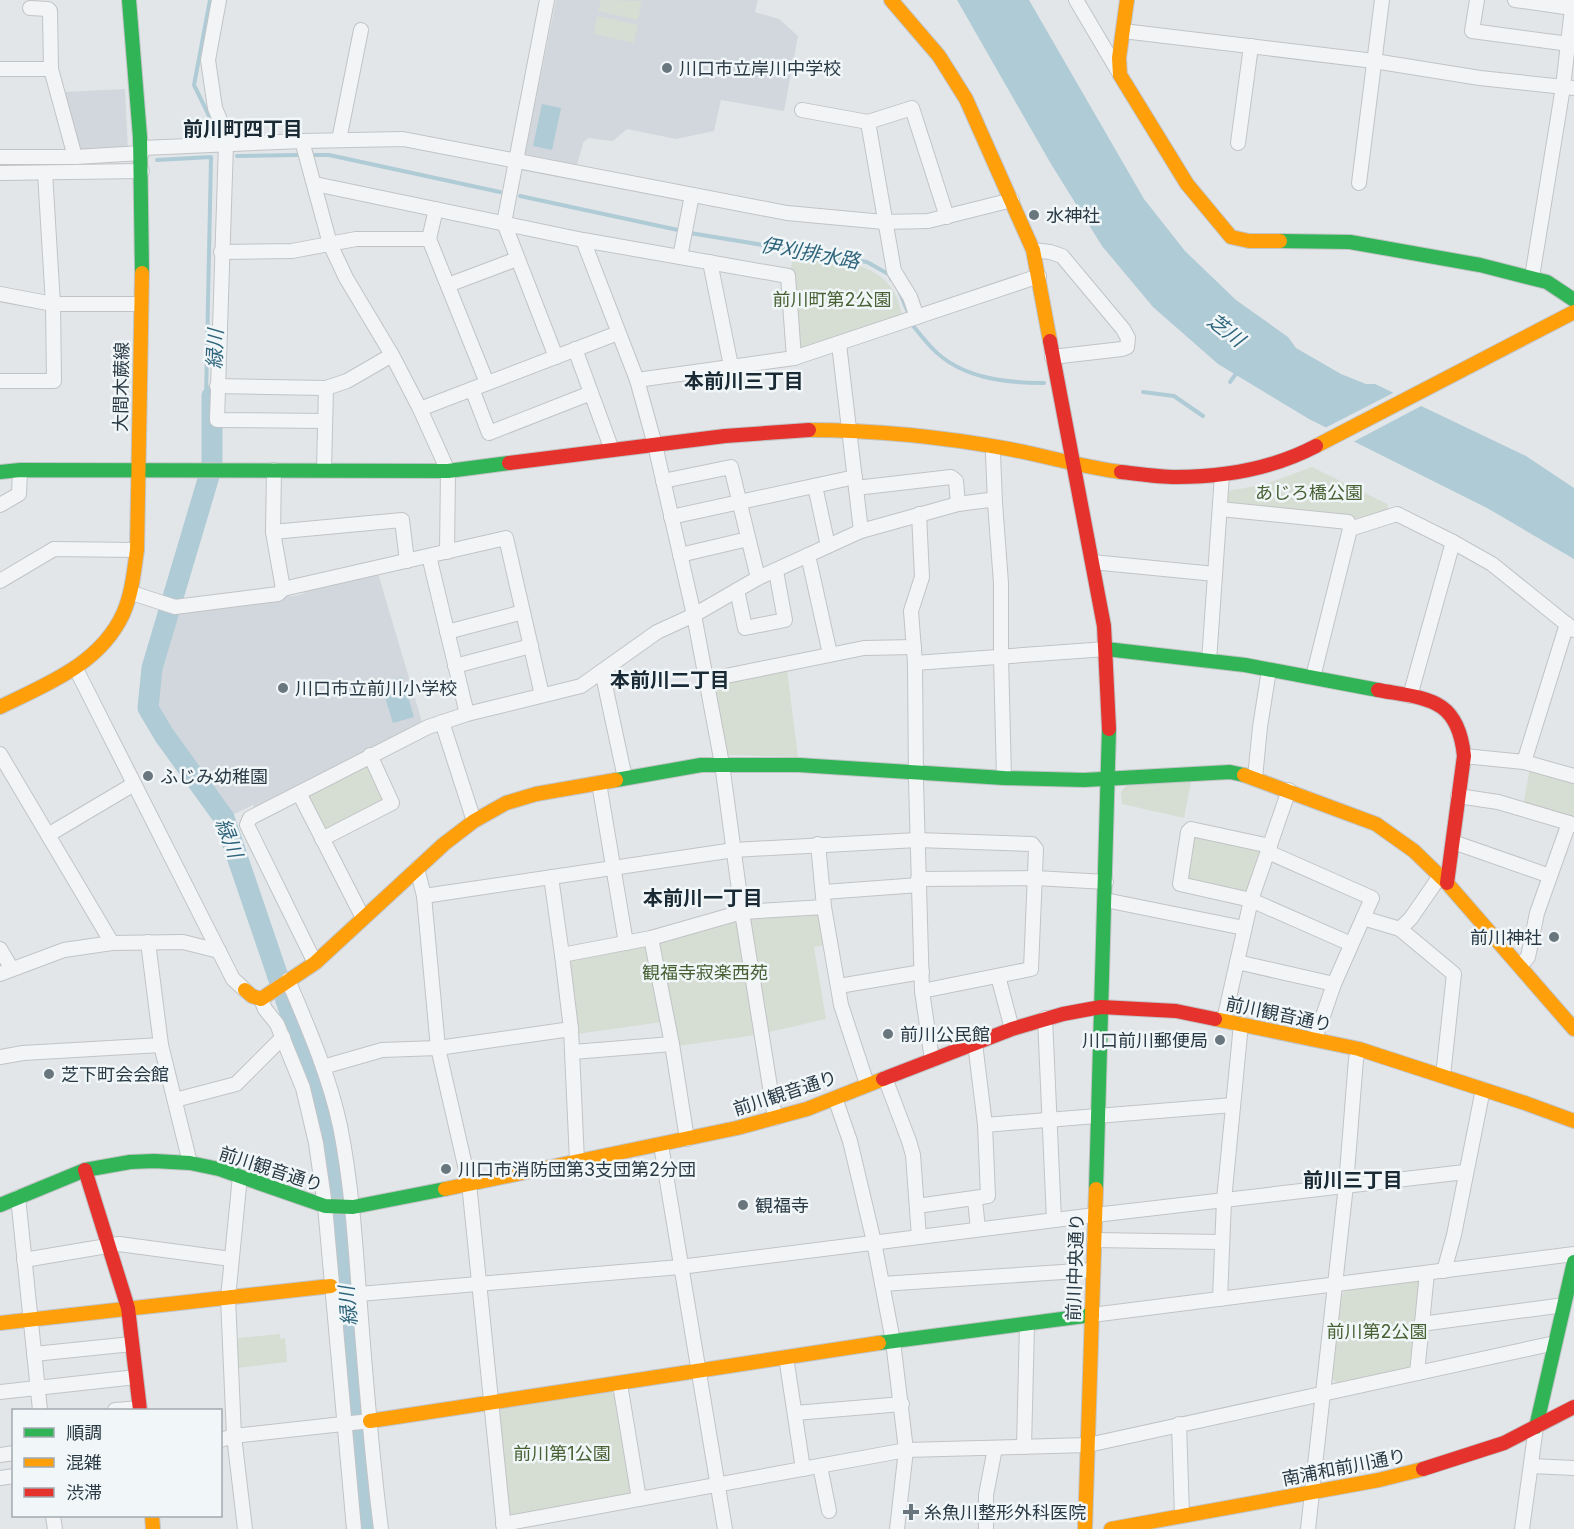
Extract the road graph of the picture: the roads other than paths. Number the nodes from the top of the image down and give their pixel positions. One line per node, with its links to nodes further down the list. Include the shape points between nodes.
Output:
1 (129, 0): 27 (street, 大間木蕨線)
2 (219, 0): 25 (street, via 208,60 215,108)
3 (547, 0): 30 (street)
4 (891, 0): 37 (street, 前川中央通り, via 954,78)
5 (1076, 0): 19 (street)
6 (1127, 0): 13 (street)
7 (1382, 0): 16 (street)
8 (1477, 0): 14 (street, via 1472,31)
9 (1515, 0): 10 (street)
10 (1572, 4): 14 (street)
11 (30, 8): 18 (street, via 50,11)
12 (361, 30): 23 (street)
13 (1124, 31): 15 (street); 19 (street)
14 (1569, 44): 20 (street)
15 (1251, 46): 16 (street); 24 (street)
16 (1374, 61): 20 (street); 34 (street)
17 (0, 69): 18 (street)
18 (51, 69): 29 (street)
19 (1120, 75): 51 (street, via 1186,184 1231,237 1249,241 1343,241)
20 (1569, 88): 51 (street)
21 (802, 110): 22 (street)
22 (868, 122): 39 (street, via 912,108); 40 (street)
23 (339, 140): 26 (street); 30 (street, via 403,139)
24 (1238, 143)
25 (228, 144): 26 (street); 27 (street); 46 (street)
26 (305, 150): 35 (street)
27 (142, 151): 29 (street); 31 (street, 大間木蕨線)
28 (0, 157): 29 (street)
29 (75, 157)
30 (516, 162): 36 (street); 41 (street)
31 (142, 171): 33 (street); 56 (street, 大間木蕨線)
32 (0, 173): 33 (street)
33 (45, 173): 55 (street)
34 (1359, 183)
35 (315, 184): 38 (street); 44 (street)
36 (692, 195): 40 (street, via 787,213); 47 (street)
37 (1011, 200): 39 (street); 45 (street, 前川中央通り)
38 (436, 209): 41 (street); 42 (street)
39 (947, 217): 40 (street)
40 (884, 222): 58 (street, via 894,271)
41 (504, 223): 43 (street); 48 (street)
42 (429, 239): 44 (street, via 356,239); 52 (street)
43 (584, 240): 47 (street); 59 (street)
44 (330, 244): 46 (street, via 292,250); 62 (street, via 345,278)
45 (1033, 250): 50 (street, 前川中央通り); 64 (street, via 1062,256 1128,338 1122,349)
46 (221, 252): 70 (street)
47 (680, 257): 49 (street)
48 (517, 259): 52 (street); 63 (street)
49 (710, 262): 65 (street, via 788,276); 66 (street)
50 (1039, 276): 58 (street); 64 (street, 前川中央通り)
51 (1532, 277): 54 (street)
52 (448, 285): 69 (street)
53 (0, 294): 55 (street)
54 (1574, 300)
55 (53, 304): 56 (street); 68 (street, via 54,381)
56 (141, 304): 82 (street, 大間木蕨線)
57 (1574, 312): 87 (street, via 1316,446 1265,466)
58 (917, 317): 60 (street)
59 (618, 333): 61 (street); 67 (street)
60 (839, 344): 65 (street); 76 (street)
61 (575, 350): 63 (street); 73 (street)
62 (392, 355): 71 (street, via 347,381); 74 (street)
63 (556, 357): 69 (street)
64 (1052, 357): 80 (street, 前川中央通り)
65 (794, 358): 66 (street)
66 (731, 366): 67 (street)
67 (637, 380): 77 (street)
68 (0, 381)
69 (487, 383): 72 (street)
70 (217, 387): 71 (street); 75 (street, via 217,420)
71 (326, 388): 75 (street)
72 (472, 389): 73 (street, via 489,433); 74 (street)
73 (591, 393): 79 (street)
74 (420, 409): 85 (street)
75 (325, 421): 84 (street)
76 (850, 430): 77 (street, via 799,430); 78 (street, via 928,436); 89 (street)
77 (655, 445): 79 (street); 88 (street)
78 (995, 447): 80 (street); 92 (street)
79 (612, 450): 85 (street)
80 (1072, 463): 87 (street, via 1149,476); 110 (street, 前川中央通り)
81 (20, 470): 82 (street); 86 (street); 94 (street, via 19,494)
82 (138, 470): 83 (street); 104 (street, 大間木蕨線)
83 (274, 470): 84 (street); 100 (street)
84 (324, 470): 85 (street)
85 (448, 471): 105 (street)
86 (0, 472)
87 (1221, 475): 95 (street)
88 (663, 480): 91 (street, via 731,467); 97 (street)
89 (856, 482): 90 (street); 93 (street, via 951,477 956,481); 99 (street)
90 (814, 486): 91 (street); 103 (street)
91 (738, 502): 97 (street); 101 (street)
92 (994, 503): 93 (street, via 989,500); 126 (street, via 1001,583)
93 (958, 504): 96 (street)
94 (0, 505)
95 (1220, 509): 98 (street, via 1348,522); 112 (street)
96 (919, 514): 99 (street); 123 (street, via 921,577 911,611)
97 (671, 517): 106 (street)
98 (1350, 529): 102 (street, via 1397,514); 133 (street)
99 (861, 531): 103 (street)
100 (273, 532): 109 (street, via 402,520); 115 (street)
101 (748, 539): 106 (street); 113 (street)
102 (1453, 542): 120 (street, via 1492,564); 136 (street)
103 (828, 546): 107 (street)
104 (137, 550): 114 (street, via 54,549); 117 (street, 大間木蕨線)
105 (447, 552): 108 (street); 118 (street, via 506,538)
106 (680, 555): 119 (street)
107 (808, 555): 111 (street); 125 (street)
108 (429, 556): 109 (street); 121 (street)
109 (407, 561): 115 (street)
110 (1092, 562): 112 (street); 124 (street, 前川中央通り)
111 (776, 571): 113 (street); 116 (street, via 785,620 745,628)
112 (1215, 574): 127 (street)
113 (758, 578): 116 (street)
114 (0, 581)
115 (283, 589): 117 (street, via 278,594 170,605)
116 (737, 590): 119 (street)
117 (132, 593): 130 (street, 大間木蕨線, via 109,639 94,657)
118 (523, 612): 121 (street); 122 (street)
119 (694, 615): 132 (street, via 657,632); 134 (street)
120 (1571, 627): 143 (street)
121 (447, 632): 129 (street)
122 (531, 646): 129 (street); 135 (street)
123 (914, 647): 125 (street); 128 (street)
124 (1106, 649): 126 (street); 127 (street); 150 (street, 前川中央通り)
125 (830, 654): 134 (street)
126 (1001, 657): 128 (street); 148 (street)
127 (1209, 661): 131 (street)
128 (915, 663): 145 (street)
129 (454, 666): 138 (street)
130 (76, 669): 137 (street, 大間木蕨線); 152 (street)
131 (1269, 670): 133 (street); 149 (street)
132 (602, 671): 135 (street, via 581,686); 147 (street)
133 (1313, 677): 136 (street)
134 (706, 680): 144 (street)
135 (542, 695): 138 (street)
136 (1410, 696): 142 (street, via 1441,705 1456,721)
137 (0, 707)
138 (467, 714): 139 (street)
139 (442, 722): 141 (street); 156 (street)
140 (0, 754): 158 (street)
141 (370, 755): 154 (street); 159 (street, via 392,803)
142 (1464, 756): 143 (street); 155 (street)
143 (1524, 762): 146 (street)
144 (722, 764): 145 (street); 147 (street); 164 (street)
145 (915, 773): 148 (street); 160 (street)
146 (1574, 776)
147 (625, 778): 151 (street)
148 (1004, 778): 150 (street)
149 (1255, 778): 150 (street, via 1230,772); 153 (street)
150 (1108, 779): 172 (street, 前川中央通り)
151 (599, 783): 156 (street, via 506,803); 166 (street)
152 (134, 784): 158 (street); 189 (street)
153 (1289, 790): 163 (street); 170 (street, via 1376,824 1414,851)
154 (299, 793): 159 (street); 192 (street, via 250,818 248,825)
155 (1458, 796): 157 (street, via 1498,802); 161 (street)
156 (474, 821): 165 (street)
157 (1571, 824): 167 (street)
158 (48, 835): 185 (street)
159 (322, 839): 179 (street)
160 (917, 840): 162 (street); 169 (street, via 1032,844 1036,849); 171 (street)
161 (1453, 843): 167 (street); 170 (street)
162 (818, 844): 164 (street); 173 (street)
163 (1269, 849): 176 (street); 176 (street, via 1191,829 1188,832 1180,884); 180 (street, via 1372,898)
164 (734, 850): 166 (street); 178 (street)
165 (417, 868): 174 (street); 179 (street)
166 (614, 868): 168 (street); 186 (street)
167 (1550, 876): 193 (street, via 1528,957)
168 (551, 877): 174 (street); 190 (street)
169 (1035, 878): 171 (street); 172 (street); 196 (street, via 1031,969)
170 (1443, 880): 182 (street); 193 (street)
171 (919, 882): 173 (street); 195 (street)
172 (1106, 882): 175 (street, 前川中央通り)
173 (824, 892): 177 (street)
174 (424, 896): 214 (street)
175 (1105, 900): 181 (street); 202 (street, 前川中央通り)
176 (1251, 900): 181 (street); 187 (street)
177 (824, 907): 178 (street); 199 (street)
178 (742, 912): 183 (street); 228 (street)
179 (363, 918): 192 (street)
180 (1363, 918): 182 (street); 187 (street)
181 (1244, 928): 191 (street)
182 (1400, 929): 220 (street, via 1454,974)
183 (651, 938): 186 (street); 212 (street)
184 (148, 942): 185 (street); 189 (street, via 183,942); 213 (street)
185 (112, 943): 194 (street, via 64,950)
186 (626, 943): 190 (street)
187 (1351, 944): 198 (street)
188 (0, 949): 194 (street)
189 (219, 951): 201 (street, via 233,979)
190 (562, 955): 206 (street)
191 (1237, 962): 198 (street); 204 (street)
192 (315, 963): 197 (street)
193 (1520, 966): 208 (street)
194 (6, 971)
195 (921, 972): 199 (street); 200 (street)
196 (998, 976): 200 (street); 207 (street)
197 (283, 983): 201 (street); 219 (street)
198 (1334, 984): 210 (street)
199 (839, 986): 222 (street, via 841,1005)
200 (922, 991): 218 (street)
201 (261, 999): 209 (street)
202 (1101, 1007): 203 (street, 前川観音通り); 204 (street, 前川観音通り, via 1158,1009); 227 (street, 前川中央通り)
203 (1045, 1018): 207 (street, 前川観音通り); 229 (street)
204 (1224, 1020): 205 (street, 前川観音通り)
205 (1241, 1024): 210 (street, 前川観音通り); 226 (street)
206 (571, 1029): 214 (street); 216 (street)
207 (1012, 1029): 211 (street, 前川観音通り)
208 (1574, 1029)
209 (283, 1037): 225 (street, via 236,1084); 245 (street, via 303,1088)
210 (1315, 1039): 215 (street, 前川観音通り)
211 (975, 1043): 218 (street, 前川観音通り); 231 (street)
212 (672, 1044): 216 (street); 232 (street)
213 (162, 1045): 217 (street); 225 (street)
214 (438, 1048): 219 (street, via 382,1050); 239 (street)
215 (1359, 1050): 220 (street, 前川観音通り); 240 (street)
216 (573, 1052): 234 (street)
217 (0, 1057)
218 (932, 1060): 221 (street, 前川観音通り)
219 (323, 1067): 247 (street, via 339,1125)
220 (1443, 1076): 223 (street, 前川観音通り)
221 (885, 1078): 222 (street, 前川観音通り); 246 (street, via 913,1155)
222 (867, 1084): 224 (street, 前川観音通り)
223 (1483, 1089): 230 (street, 前川観音通り); 237 (street)
224 (835, 1098): 228 (street, 前川観音通り); 253 (street, via 850,1141)
225 (175, 1100): 235 (street)
226 (1233, 1105): 227 (street); 243 (street)
227 (1098, 1117): 229 (street); 248 (street, 前川中央通り)
228 (775, 1118): 232 (street, 前川観音通り)
229 (1050, 1120): 231 (street); 249 (street)
230 (1574, 1121)
231 (985, 1125): 242 (street, via 988,1197)
232 (687, 1139): 233 (street, 前川観音通り)
233 (661, 1145): 234 (street, 前川観音通り); 260 (street)
234 (577, 1161): 239 (street, 前川観音通り)
235 (190, 1163): 236 (street, 前川観音通り, via 130,1162); 238 (street, 前川観音通り)
236 (85, 1170): 241 (street, 前川観音通り); 255 (street)
237 (1465, 1172): 240 (street); 262 (street)
238 (240, 1176): 245 (street, 前川観音通り); 257 (street)
239 (469, 1183): 247 (street, 前川観音通り); 264 (street)
240 (1346, 1185): 243 (street); 266 (street)
241 (18, 1197): 244 (street, 前川観音通り); 258 (street)
242 (975, 1200): 246 (street); 250 (street)
243 (1224, 1200): 248 (street); 254 (street)
244 (0, 1205)
245 (327, 1206): 247 (street, 前川観音通り); 267 (street)
246 (918, 1206): 251 (street)
247 (350, 1207): 268 (street)
248 (1095, 1215): 249 (street); 252 (street, 前川中央通り)
249 (1054, 1220): 250 (street)
250 (978, 1229): 251 (street)
251 (919, 1237): 253 (street)
252 (1094, 1240): 254 (street); 261 (street, 前川中央通り)
253 (874, 1242): 260 (street); 265 (street)
254 (1221, 1242): 270 (street)
255 (108, 1246): 257 (street, via 119,1244); 258 (street); 272 (street)
256 (1574, 1254): 262 (street)
257 (231, 1259): 269 (street)
258 (24, 1260): 274 (street)
259 (1574, 1262): 271 (street)
260 (680, 1267): 264 (street); 283 (street)
261 (1094, 1270): 265 (street); 273 (street, 前川中央通り)
262 (1444, 1271): 263 (street)
263 (1428, 1273): 266 (street); 277 (street)
264 (479, 1284): 268 (street); 290 (street)
265 (882, 1284): 278 (street)
266 (1335, 1285): 270 (street); 289 (street)
267 (331, 1286): 269 (street); 297 (street)
268 (359, 1294): 296 (street)
269 (228, 1298): 272 (street); 300 (street)
270 (1220, 1299): 273 (street)
271 (1564, 1305): 277 (street); 279 (street)
272 (128, 1308): 274 (street); 280 (street)
273 (1092, 1315): 276 (street); 301 (street, 前川中央通り)
274 (30, 1319): 275 (street); 281 (street)
275 (0, 1323)
276 (1028, 1324): 278 (street); 302 (street)
277 (1421, 1324): 284 (street)
278 (893, 1341): 282 (street); 291 (street)
279 (1555, 1343): 284 (street); 299 (street)
280 (132, 1344): 281 (street); 285 (street)
281 (34, 1354): 287 (street)
282 (786, 1357): 283 (street); 295 (street)
283 (699, 1371): 286 (street); 309 (street)
284 (1417, 1372): 289 (street)
285 (136, 1377): 287 (street); 294 (street)
286 (620, 1384): 290 (street); 311 (street)
287 (37, 1388): 288 (street); 293 (street)
288 (0, 1392)
289 (1324, 1392): 298 (street); 310 (street)
290 (491, 1403): 296 (street); 315 (street)
291 (902, 1404): 295 (street); 304 (street)
292 (1574, 1407): 299 (street, 南浦和前川通り)
293 (40, 1409)
294 (140, 1409)
295 (795, 1413): 308 (street)
296 (369, 1421): 297 (street); 318 (street)
297 (344, 1424): 300 (street); 317 (street)
298 (1179, 1424): 301 (street); 313 (street)
299 (1536, 1427): 306 (street); 310 (street, 南浦和前川通り, via 1471,1455 1428,1468)
300 (227, 1438): 316 (street)
301 (1088, 1444): 302 (street); 322 (street, 前川中央通り)
302 (1024, 1447): 303 (street)
303 (995, 1448): 304 (street); 321 (street, via 986,1495)
304 (906, 1450): 305 (street); 320 (street)
305 (820, 1466): 308 (street); 312 (street)
306 (1531, 1466): 307 (street); 325 (street)
307 (1574, 1468)
308 (803, 1469): 309 (street)
309 (717, 1485): 311 (street); 319 (street)
310 (1313, 1492): 313 (street, 南浦和前川通り); 324 (street)
311 (639, 1499): 315 (street)
312 (829, 1511)
313 (1182, 1516): 314 (street, 南浦和前川通り)
314 (1161, 1524): 323 (street, 南浦和前川通り)
315 (504, 1526)
316 (245, 1529)
317 (354, 1529)
318 (381, 1529)
319 (724, 1529)
320 (897, 1529)
321 (986, 1529)
322 (1085, 1529)
323 (1111, 1529)
324 (1308, 1529)
325 (1522, 1529)

